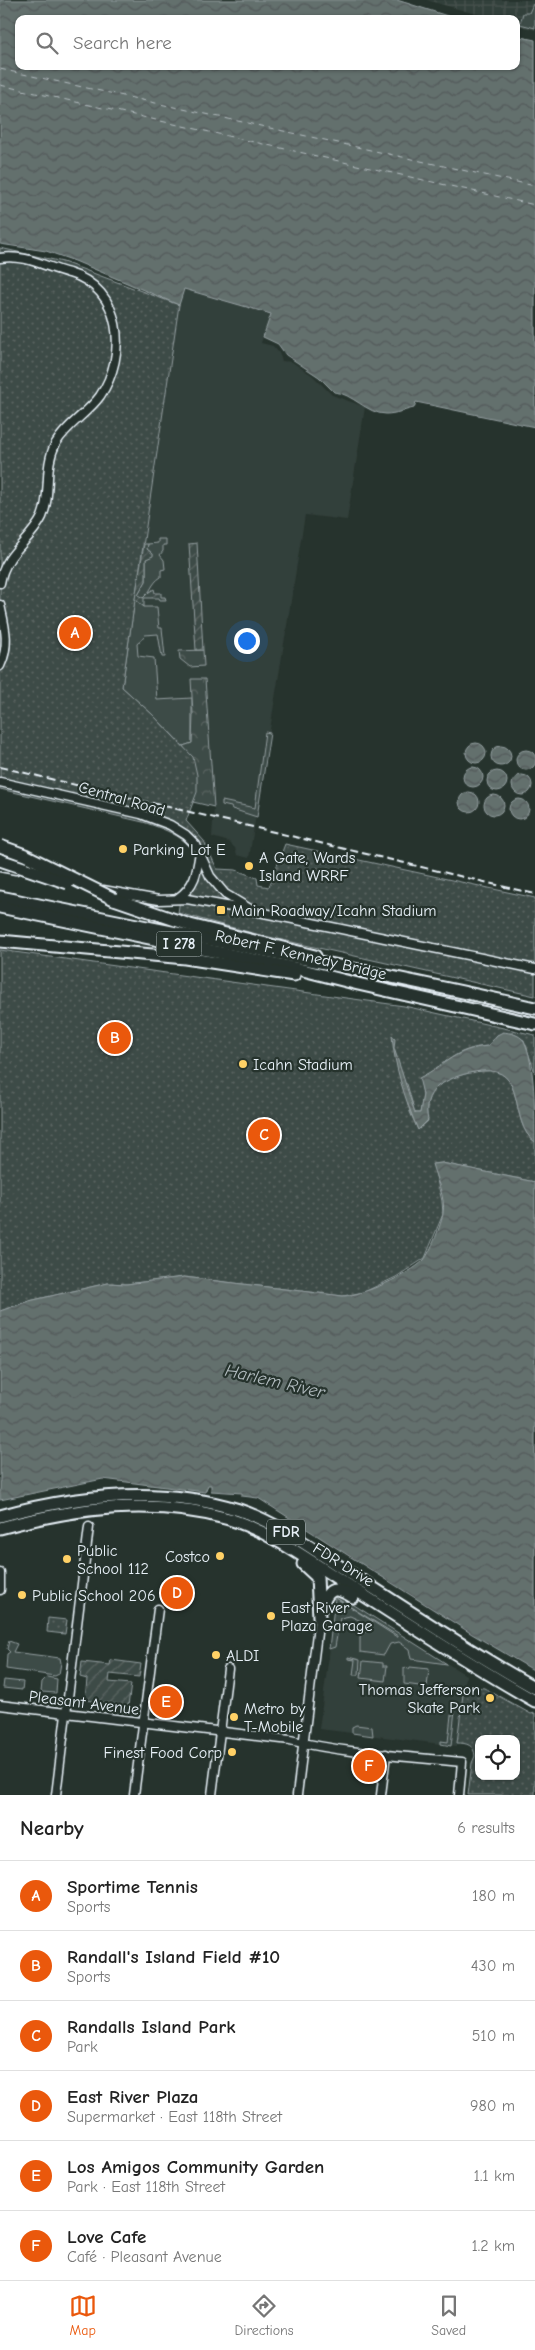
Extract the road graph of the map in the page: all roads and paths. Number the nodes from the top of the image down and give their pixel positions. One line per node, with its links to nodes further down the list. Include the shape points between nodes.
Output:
1 (0, 258): 2 (street, via 31,259 89,281 103,294 110,307 117,344 112,369 102,392 62,434 53,449 48,463 47,497 41,518 11,556)
2 (0, 583)
3 (0, 606): 4 (street, via 7,640)
4 (0, 666)
5 (0, 782): 7 (street, Central Road, via 153,818 186,835)
6 (0, 846): 12 (highway, bridge)
7 (200, 852): 11 (street, via 195,879); 14 (street, Central Road, via 210,876 225,894)
8 (0, 860): 12 (highway, bridge)
9 (0, 867): 11 (street, Central Road, via 116,893 164,901)
10 (0, 897): 16 (highway, Robert F. Kennedy Bridge / I 278, via 297,959)
11 (178, 898): 14 (street, Central Road)
12 (114, 899): 16 (highway, via 190,924)
13 (0, 907): 18 (highway, Robert F. Kennedy Bridge / I 278)
14 (259, 912): 17 (street, Central Road)
15 (0, 940): 18 (highway, via 177,957)
16 (348, 966): 19 (highway, Robert F. Kennedy Bridge / I 278)
17 (535, 969)
18 (358, 984): 20 (highway, Robert F. Kennedy Bridge / I 278)
19 (535, 1008)
20 (535, 1024)
21 (0, 1516): 31 (highway, FDR Drive / FDR, via 68,1501 123,1495 194,1501 240,1511 283,1531)
22 (226, 1518): 24 (highway, FDR Drive / FDR, via 124,1506 66,1513); 28 (highway, via 314,1573 318,1582); 29 (highway, FDR Drive / FDR, via 269,1536)
23 (89, 1527): 34 (street)
24 (0, 1528)
25 (1, 1575): 26 (street)
26 (0, 1590)
27 (158, 1609): 35 (street)
28 (319, 1617): 29 (highway, via 326,1594 335,1590 379,1613); 37 (street)
29 (406, 1622): 32 (highway, FDR Drive / FDR)
30 (228, 1669): 36 (street)
31 (535, 1688)
32 (535, 1701)
33 (0, 1705): 34 (street, Pleasant Avenue)
34 (66, 1713): 35 (street, Pleasant Avenue); 39 (street)
35 (143, 1723): 36 (street, Pleasant Avenue); 40 (street)
36 (220, 1732): 37 (street, Pleasant Avenue); 41 (street)
37 (303, 1743): 38 (street, Pleasant Avenue); 42 (street)
38 (386, 1754): 43 (street); 44 (street, Pleasant Avenue, via 462,1762)
39 (56, 1795)
40 (134, 1795)
41 (212, 1795)
42 (296, 1795)
43 (381, 1795)
44 (458, 1795)

